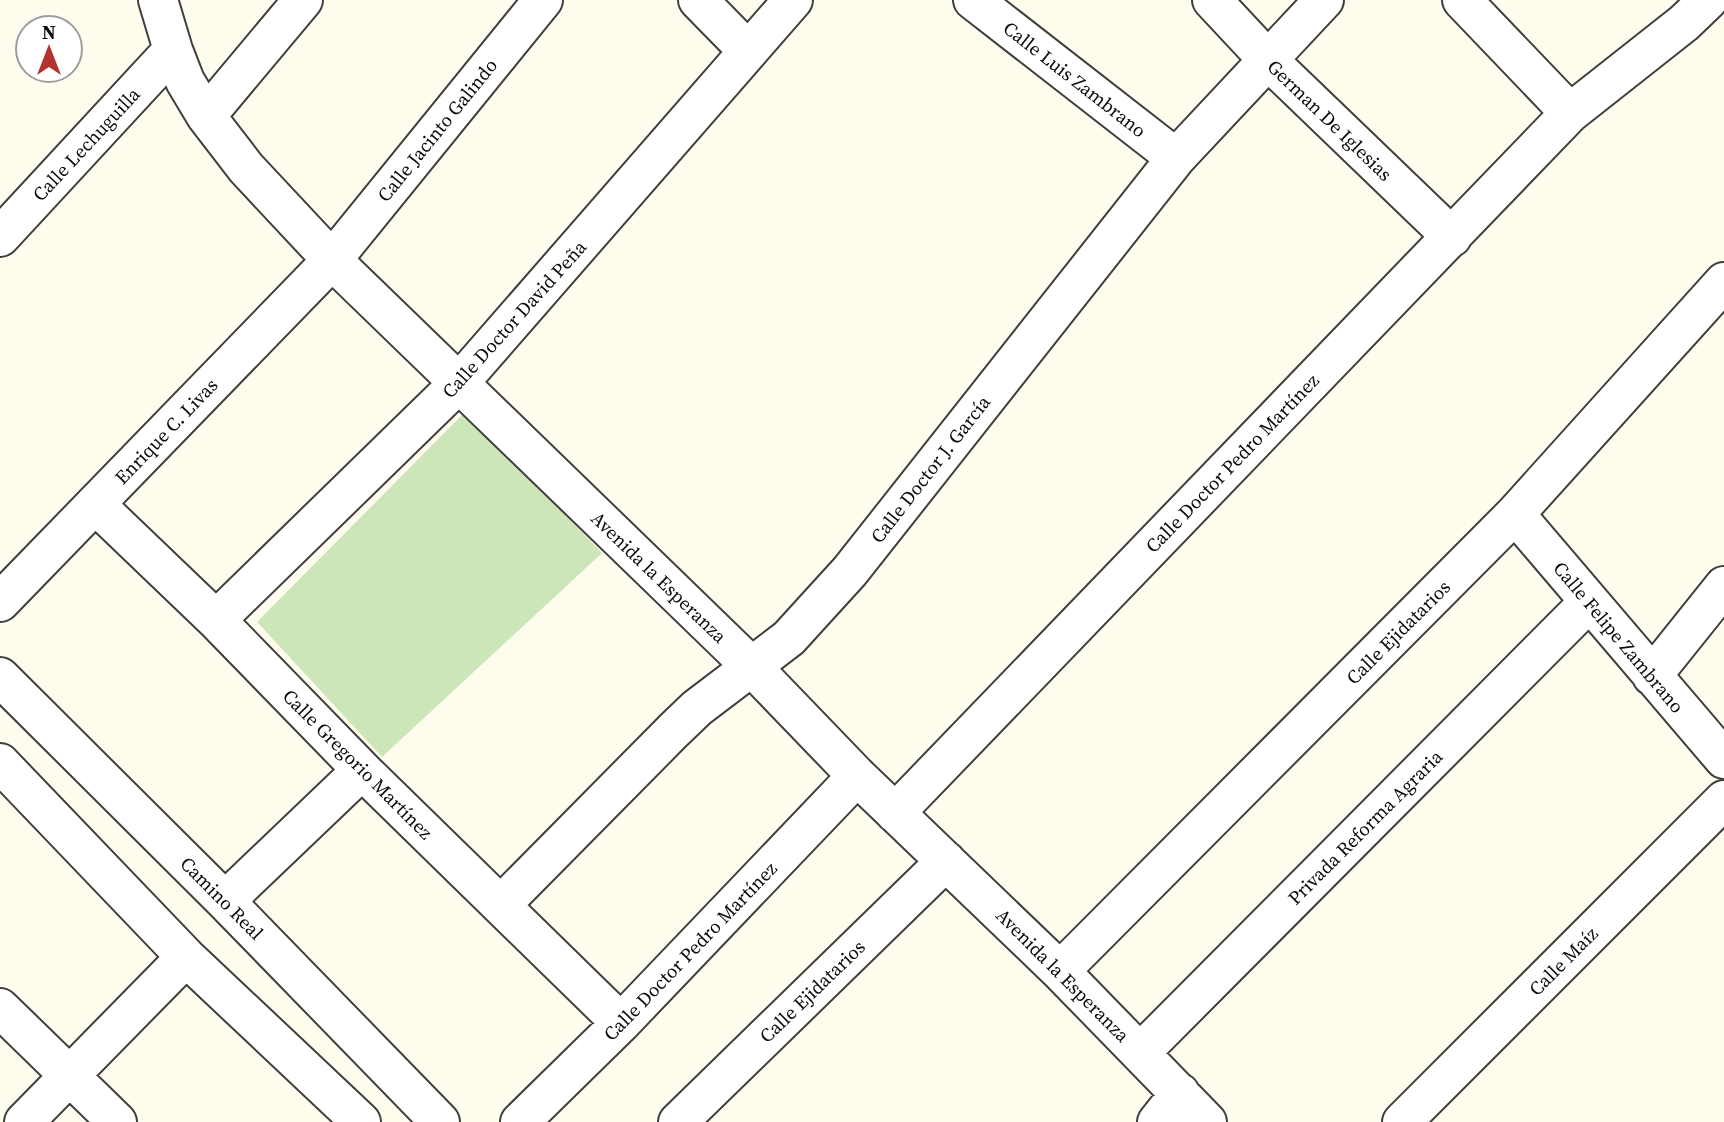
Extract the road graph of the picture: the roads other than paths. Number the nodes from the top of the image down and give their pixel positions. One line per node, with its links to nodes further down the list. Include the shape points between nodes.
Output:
1 (158, 0): 11 (street, Avenida la Esperanza)
2 (303, 0): 15 (street)
3 (543, 0): 19 (street, Calle Jacinto Galindo)
4 (698, 0): 12 (street)
5 (793, 0): 12 (street, Calle Doctor David Peña)
6 (973, 0): 16 (street, Calle Luis Zambrano)
7 (1212, 0): 13 (street, German De Iglesias)
8 (1324, 0): 13 (street, Calle Doctor J. García)
9 (1462, 0): 14 (street)
10 (1707, 0): 14 (street, Calle Doctor Pedro Martínez)
11 (173, 50): 15 (street, Avenida la Esperanza); 17 (street, Calle Lechuguilla)
12 (748, 51): 21 (street, Calle Doctor David Peña)
13 (1269, 61): 16 (street, Calle Doctor J. García); 18 (street, German De Iglesias)
14 (1570, 113): 18 (street, Calle Doctor Pedro Martínez)
15 (206, 116): 19 (street, Avenida la Esperanza, via 246,168)
16 (1176, 158): 28 (street, Calle Doctor J. García, via 850,571 789,638)
17 (0, 237)
18 (1452, 237): 36 (street, Calle Doctor Pedro Martínez)
19 (332, 260): 21 (street, Avenida la Esperanza); 22 (street, Enrique C. Livas)
20 (1724, 282): 23 (street, Calle Ejidatarios)
21 (460, 383): 27 (street, Calle Doctor David Peña); 28 (street, Avenida la Esperanza)
22 (95, 504): 25 (street, Enrique C. Livas); 27 (street, Calle Gregorio Martínez)
23 (1515, 514): 26 (street, Calle Felipe Zambrano); 41 (street, Calle Ejidatarios)
24 (1724, 586): 30 (street)
25 (0, 602)
26 (1589, 602): 30 (street, Calle Felipe Zambrano); 44 (street, Privada Reforma Agraria)
27 (216, 620): 33 (street, Calle Gregorio Martínez)
28 (752, 667): 34 (street, Avenida la Esperanza); 39 (street, Calle Doctor J. García, via 697,708)
29 (0, 677): 38 (street, Camino Real)
30 (1652, 677): 31 (street, Calle Felipe Zambrano)
31 (1724, 759)
32 (0, 763): 40 (street)
33 (362, 770): 38 (street); 39 (street, Calle Gregorio Martínez)
34 (858, 776): 36 (street, Avenida la Esperanza); 43 (street, Calle Doctor Pedro Martínez)
35 (1724, 800): 55 (street, Calle Maíz)
36 (895, 813): 37 (street, Avenida la Esperanza)
37 (946, 861): 41 (street, Avenida la Esperanza); 52 (street, Calle Ejidatarios)
38 (225, 901): 50 (street, Camino Real)
39 (501, 905): 43 (street, Calle Gregorio Martínez)
40 (186, 957): 45 (street); 49 (street)
41 (1060, 971): 44 (street, Avenida la Esperanza)
42 (0, 1008): 45 (street)
43 (621, 1023): 51 (street, Calle Doctor Pedro Martínez)
44 (1140, 1053): 46 (street, Avenida la Esperanza)
45 (70, 1075): 47 (street); 48 (street)
46 (1180, 1093): 53 (street); 54 (street, Avenida la Esperanza)
47 (24, 1122)
48 (117, 1122)
49 (360, 1122)
50 (440, 1122)
51 (520, 1122)
52 (678, 1122)
53 (1157, 1122)
54 (1208, 1122)
55 (1402, 1122)

